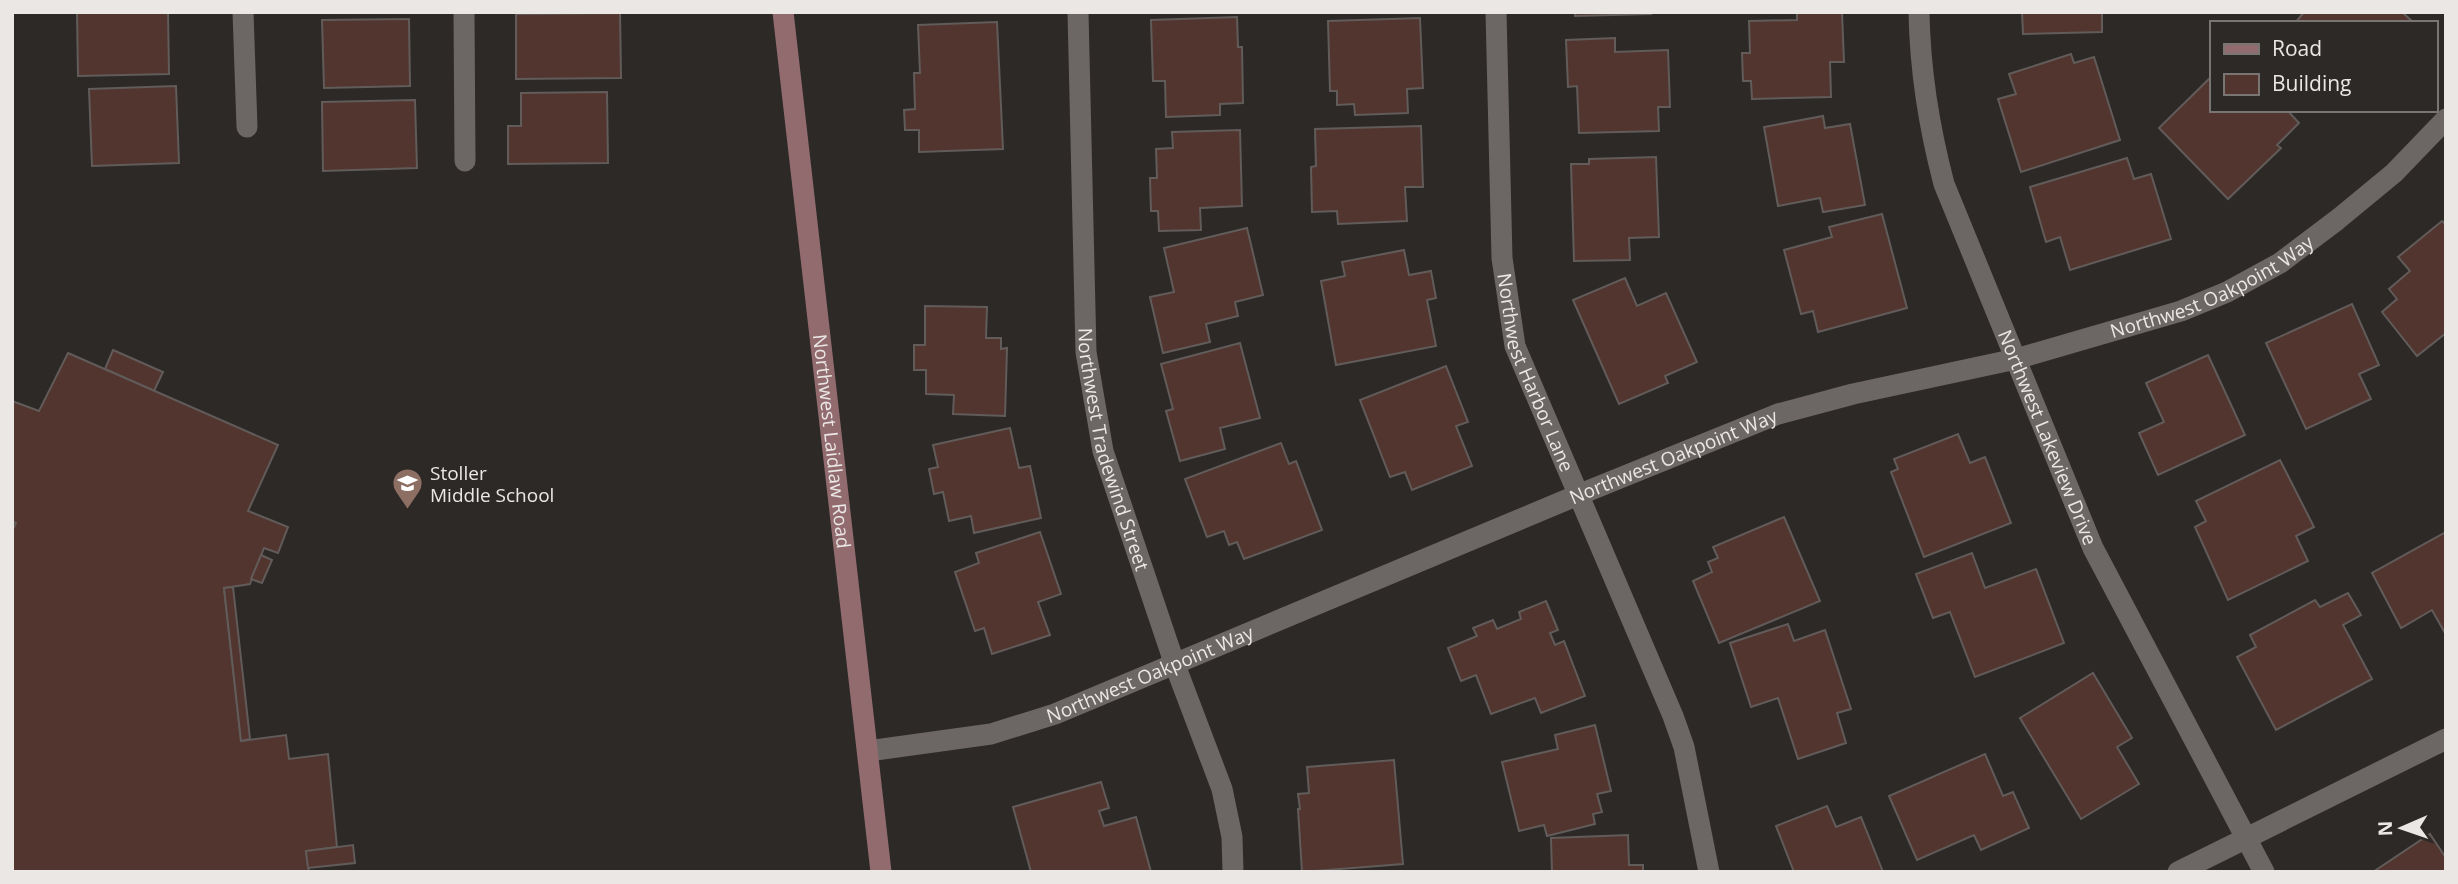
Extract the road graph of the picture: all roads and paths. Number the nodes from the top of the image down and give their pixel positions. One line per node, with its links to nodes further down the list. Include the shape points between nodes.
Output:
1 (243, 12): 8 (street)
2 (464, 12): 9 (street)
3 (783, 12): 14 (main road, Northwest Laidlaw Road)
4 (1078, 12): 12 (street, Northwest Tradewind Street, via 1086,352 1103,451)
5 (1496, 12): 11 (street, Northwest Harbor Lane, via 1502,258 1515,346)
6 (1919, 12): 10 (street, Northwest Lakeview Drive, via 1928,122 1944,184)
7 (2446, 119): 10 (street, Northwest Oakpoint Way, via 2394,173 2280,263 2181,311)
8 (247, 127)
9 (465, 161)
10 (2016, 359): 11 (street, Northwest Oakpoint Way, via 1778,414); 15 (street, Northwest Lakeview Drive, via 2093,548)
11 (1578, 495): 12 (street, Northwest Oakpoint Way); 18 (street, Northwest Harbor Lane, via 1680,737)
12 (1175, 665): 14 (street, Northwest Oakpoint Way, via 1055,714 991,734); 17 (street, Northwest Tradewind Street, via 1222,789 1232,837)
13 (2446, 739): 15 (street)
14 (868, 751): 16 (main road, Northwest Laidlaw Road)
15 (2246, 838): 19 (street); 20 (street, Northwest Lakeview Drive)
16 (881, 872)
17 (1233, 872)
18 (1709, 872)
19 (2178, 872)
20 (2264, 872)

